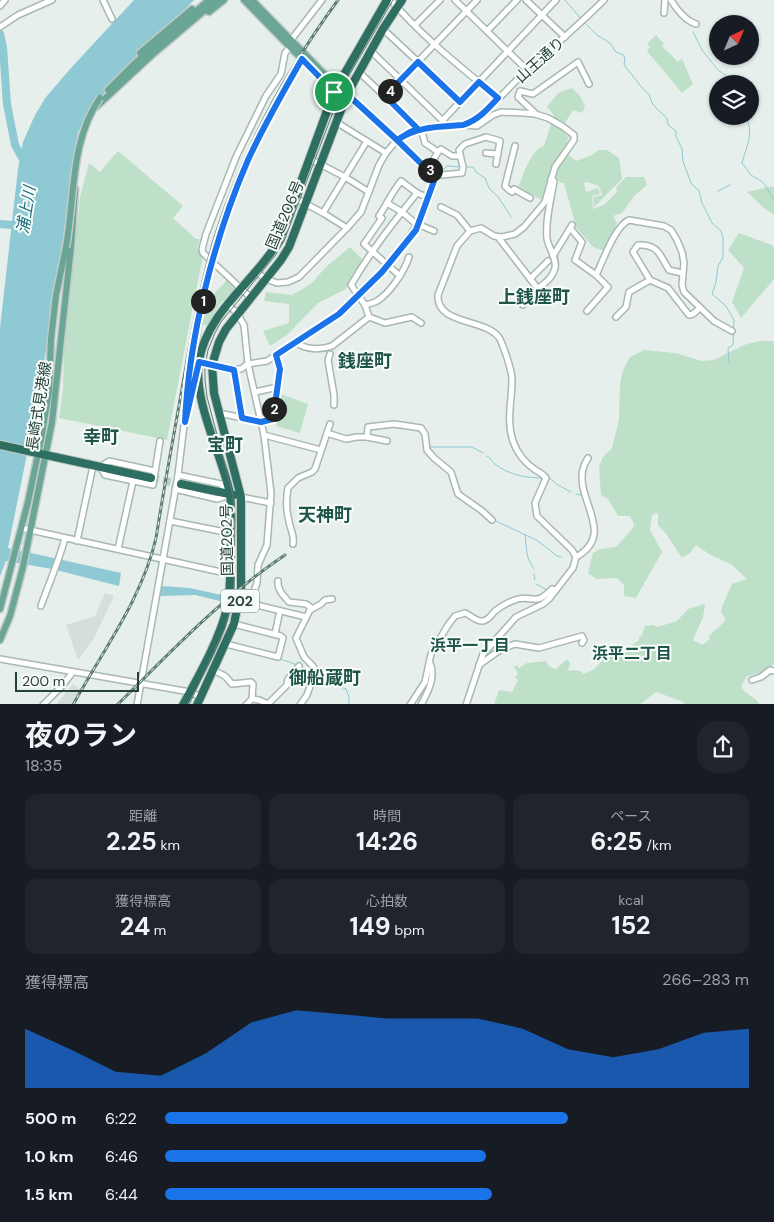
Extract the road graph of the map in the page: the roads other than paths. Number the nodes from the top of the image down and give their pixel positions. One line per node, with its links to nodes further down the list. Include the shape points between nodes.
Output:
1 (4, 0): 23 (street)
2 (52, 0): 22 (street)
3 (103, 0): 27 (street)
4 (202, 0): 49 (main road, via 125,67)
5 (209, 0): 49 (main road, 長崎式見港線, via 134,64)
6 (217, 0): 41 (main road, 長崎式見港線)
7 (224, 0): 41 (main road)
8 (244, 0): 34 (main road)
9 (252, 0): 34 (main road)
10 (322, 0): 34 (street)
11 (387, 0): 46 (highway, 国道206号)
12 (440, 0): 29 (street)
13 (455, 0): 24 (street)
14 (477, 0): 24 (street)
15 (517, 0): 32 (street)
16 (526, 0): 26 (street)
17 (556, 0): 26 (street)
18 (665, 0): 25 (street)
19 (671, 0): 28 (street)
20 (600, 1): 33 (street, 山王通り)
21 (397, 2): 29 (street); 31 (highway, 国道206号)
22 (40, 3): 30 (street)
23 (0, 6)
24 (466, 11): 32 (street); 35 (street)
25 (664, 13)
26 (542, 15): 33 (street); 37 (street)
27 (112, 19)
28 (696, 24)
29 (415, 25): 35 (street)
30 (0, 27)
31 (383, 30): 36 (highway, 国道206号); 39 (street)
32 (487, 31): 37 (street)
33 (566, 37): 40 (street, 山王通り)
34 (291, 44): 38 (main road); 46 (main road); 92 (street, via 285,53 280,74 236,158 206,234 202,254)
35 (435, 44): 39 (street); 44 (street)
36 (371, 52): 42 (highway, 国道206号); 43 (street)
37 (508, 52): 40 (street); 44 (street)
38 (302, 59): 46 (main road); 92 (street, via 248,161)
39 (418, 62): 43 (street); 51 (street)
40 (527, 70): 50 (street, 山王通り)
41 (135, 71): 137 (main road, 長崎式見港線, bridge, via 92,111 79,137 56,394)
42 (359, 72): 47 (highway, 国道206号); 48 (street)
43 (401, 80): 48 (street); 53 (street)
44 (479, 82): 50 (street); 51 (street)
45 (589, 84): 52 (street, via 578,62 533,94 520,91 518,97)
46 (335, 90): 47 (main road); 66 (highway, 国道206号)
47 (347, 94): 54 (highway, 国道206号); 58 (street)
48 (385, 96): 57 (street)
49 (100, 98): 137 (main road, 長崎式見港線, bridge, via 86,121 79,144 70,227 56,295)
50 (498, 98): 55 (street, 山王通り, via 478,118)
51 (460, 102): 53 (street)
52 (535, 114): 55 (street, via 501,112 477,126); 72 (street, via 574,135)
53 (443, 120): 56 (street)
54 (336, 122): 59 (street); 68 (highway, 国道206号)
55 (463, 125): 56 (street, 山王通り)
56 (445, 127): 57 (street, 山王通り)
57 (419, 129): 58 (street, 山王通り); 61 (street, via 425,143)
58 (397, 140): 62 (street); 76 (street, via 434,176)
59 (367, 141): 62 (street); 71 (street)
60 (515, 146): 77 (street, via 505,186)
61 (438, 152): 65 (street, via 441,149 452,156); 67 (street)
62 (386, 153): 73 (street)
63 (486, 153): 64 (street)
64 (498, 154): 65 (street, via 500,141 489,137 464,145); 69 (street)
65 (459, 156): 70 (street, via 462,173)
66 (310, 160): 68 (street); 75 (highway, 国道206号)
67 (432, 162)
68 (321, 164): 71 (street); 79 (highway, 国道206号)
69 (496, 164)
70 (442, 175)
71 (345, 176): 73 (street); 82 (street)
72 (551, 178): 87 (street, via 543,205 519,232); 89 (street, via 554,181 547,238)
73 (369, 192): 84 (street, via 361,212)
74 (417, 193): 76 (street); 78 (street, via 401,181); 81 (street)
75 (295, 198): 79 (street); 94 (highway, 国道206号, via 280,239)
76 (429, 198): 83 (street)
77 (530, 198)
78 (387, 203): 81 (street); 88 (street, via 379,216 382,218 364,244)
79 (306, 204): 82 (street); 98 (highway, 国道206号, via 289,247)
80 (441, 206): 85 (street, via 457,215)
81 (402, 212): 83 (street); 88 (street)
82 (323, 213): 84 (street)
83 (418, 224): 86 (street); 93 (street)
84 (347, 228): 98 (street, via 296,279 284,284)
85 (470, 230): 87 (street, via 481,228); 156 (street, via 455,252 438,301 447,313 492,331 499,339 512,376 510,428 518,451 546,478 535,503 537,516)
86 (434, 231)
87 (498, 237): 99 (street)
88 (374, 251): 93 (street); 103 (street, via 351,285)
89 (553, 256): 96 (street, via 572,227 582,242 575,260); 107 (street, via 555,267 551,278 526,298)
90 (409, 257): 97 (street)
91 (548, 260): 99 (street)
92 (212, 262): 102 (street); 127 (street, via 197,328)
93 (388, 265): 97 (street); 103 (street)
94 (256, 272): 98 (street); 102 (highway, 国道206号)
95 (682, 273): 96 (street, via 681,247 670,230 629,220 618,228); 100 (street, via 669,270 654,248 638,245 633,252); 108 (street, via 683,289)
96 (596, 275): 109 (street, via 608,287)
97 (400, 276): 106 (street, via 377,301)
98 (266, 279): 104 (highway, 国道206号)
99 (530, 279): 101 (street)
100 (650, 280): 108 (street, via 668,288 689,315); 112 (street, via 630,292 626,307)
101 (534, 285)
102 (242, 289): 104 (street); 105 (highway, 国道206号)
103 (359, 295): 106 (street); 115 (street, via 339,314)
104 (250, 297): 110 (highway, 国道206号)
105 (228, 305): 110 (street); 118 (highway, 国道206号, via 207,337)
106 (366, 305): 111 (street)
107 (523, 305)
108 (700, 308): 114 (street)
109 (587, 312)
110 (237, 313): 119 (street, via 244,325); 120 (highway, 国道206号, via 219,342)
111 (369, 317): 113 (street, via 385,323 412,317); 115 (street, via 332,346 306,348)
112 (616, 318)
113 (421, 323)
114 (732, 331)
115 (296, 342): 117 (street)
116 (330, 354): 124 (street)
117 (276, 355): 119 (street); 122 (street, via 280,369)
118 (199, 362): 120 (street); 127 (street); 144 (highway, 国道206号, via 201,396)
119 (248, 364): 121 (street); 123 (street)
120 (212, 365): 121 (street); 125 (highway, 国道206号)
121 (234, 370): 126 (street)
122 (278, 387): 123 (street); 128 (street, via 273,419)
123 (256, 392): 128 (street)
124 (334, 405)
125 (219, 414): 126 (street); 145 (highway, 国道206号)
126 (242, 418): 128 (street)
127 (185, 422): 141 (street)
128 (261, 422): 131 (street)
129 (330, 424): 130 (street)
130 (327, 433): 132 (street, via 344,439); 136 (street)
131 (264, 435): 136 (street); 146 (street)
132 (366, 437): 134 (street); 147 (street, via 368,426 394,424 421,428 428,450 451,472 458,494)
133 (160, 441): 140 (street)
134 (387, 441)
135 (0, 445): 137 (highway)
136 (321, 450): 154 (street, via 313,470 288,488 287,512)
137 (41, 454): 139 (highway); 149 (main road, 長崎式見港線); 150 (main road, 長崎式見港線)
138 (588, 458): 156 (street, via 583,478 594,524 593,535 590,546)
139 (96, 466): 140 (highway); 142 (street, via 105,475); 153 (street)
140 (153, 475): 142 (street, via 152,485)
141 (178, 475): 143 (street); 144 (street, via 221,484)
142 (133, 481): 155 (street)
143 (178, 486): 144 (highway, 国道202号); 148 (street)
144 (230, 495): 145 (highway, 国道202号); 151 (highway, 国道202号 / 202)
145 (241, 497): 146 (street); 162 (highway, 国道202号 / 202)
146 (271, 503): 163 (street, via 268,545 258,565 257,583)
147 (492, 520)
148 (170, 521): 151 (street); 157 (street)
149 (21, 528): 150 (street); 165 (main road, 長崎式見港線)
150 (30, 530): 152 (street); 171 (main road, 長崎式見港線, via 10,616)
151 (230, 533): 158 (highway, 国道202号 / 202)
152 (65, 538): 153 (street); 164 (street)
153 (77, 541): 155 (street)
154 (293, 544)
155 (118, 549): 157 (street)
156 (576, 557): 160 (street, via 573,568)
157 (163, 558): 158 (street); 182 (street)
158 (230, 574): 183 (highway, 国道202号 / 202, via 224,620)
159 (278, 581): 166 (street, via 280,591 289,602 306,604)
160 (556, 590): 175 (street, via 552,589 541,599 511,601 484,621 465,613 455,616 431,654); 177 (street, via 543,604 516,617 483,654)
161 (332, 599): 166 (street)
162 (240, 601): 163 (street); 169 (highway, 国道202号 / 202)
163 (250, 602): 168 (street)
164 (41, 606)
165 (0, 609)
166 (310, 610): 168 (street)
167 (279, 615): 170 (street)
168 (306, 617): 190 (street, via 296,641 315,672)
169 (234, 624): 170 (street); 173 (highway, 国道202号 / 202)
170 (275, 634): 173 (street, via 283,638 278,657)
171 (0, 640)
172 (582, 643): 177 (street, via 582,636 540,648 514,644)
173 (226, 644): 178 (highway, 国道202号 / 202)
174 (0, 659): 180 (street)
175 (430, 663): 191 (street, via 425,682); 192 (street, via 430,688)
176 (300, 666): 184 (street, via 268,704)
177 (479, 666): 193 (street)
178 (213, 670): 184 (street, via 232,684 251,682); 185 (highway, 国道202号 / 202)
179 (774, 671): 181 (street)
180 (73, 672): 182 (street); 186 (street)
181 (752, 680)
182 (140, 684): 183 (street); 187 (street)
183 (190, 692): 185 (street); 188 (highway, 国道202号 / 202)
184 (252, 699): 189 (street)
185 (198, 701)
186 (44, 704)
187 (137, 704)
188 (182, 704)
189 (246, 704)
190 (300, 704)
191 (410, 704)
192 (421, 704)
193 (466, 704)

